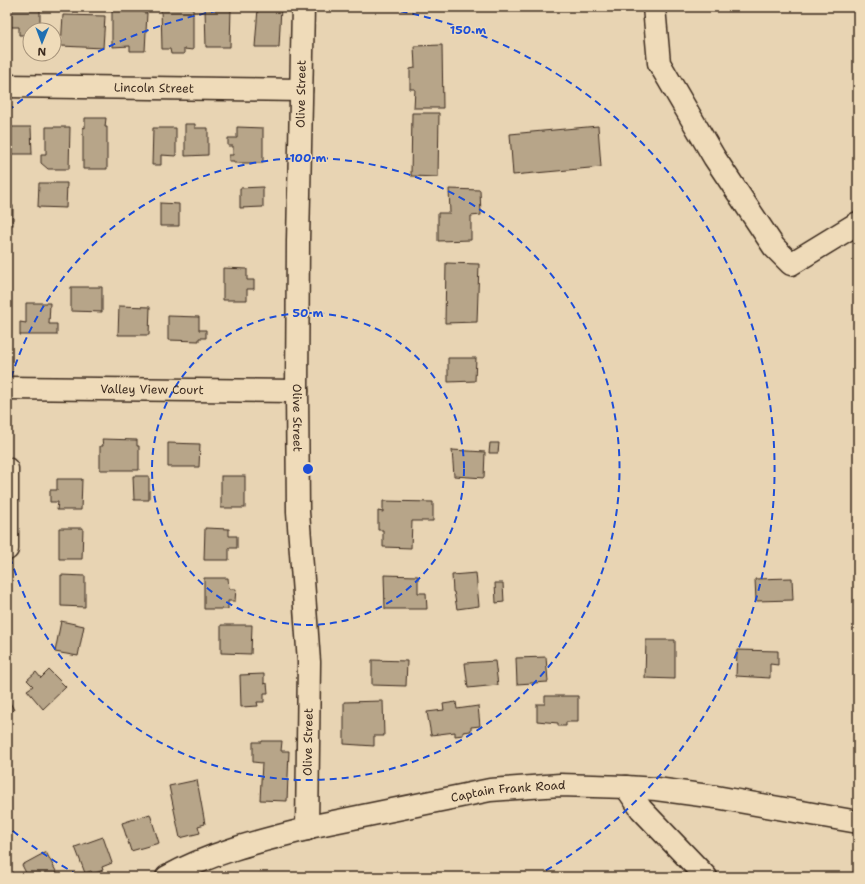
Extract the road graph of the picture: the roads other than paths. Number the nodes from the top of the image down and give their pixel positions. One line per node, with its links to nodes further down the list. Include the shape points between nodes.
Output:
1 (303, 7): 4 (street, Olive Street)
2 (654, 7): 5 (street, via 659,63 714,157 774,247 791,264)
3 (7, 86): 4 (street, Lincoln Street)
4 (301, 90): 7 (street, Olive Street)
5 (858, 223)
6 (7, 388): 7 (street, Valley View Court)
7 (297, 391): 12 (street, Olive Street, via 298,512 309,662)
8 (7, 469): 9 (street)
9 (7, 549)
10 (626, 787): 11 (street, Captain Frank Road, via 716,797); 12 (street, Captain Frank Road, via 560,785 490,790); 14 (street, via 641,809)
11 (858, 822)
12 (307, 829): 13 (street, Captain Frank Road, via 240,847)
13 (167, 877)
14 (706, 877)

